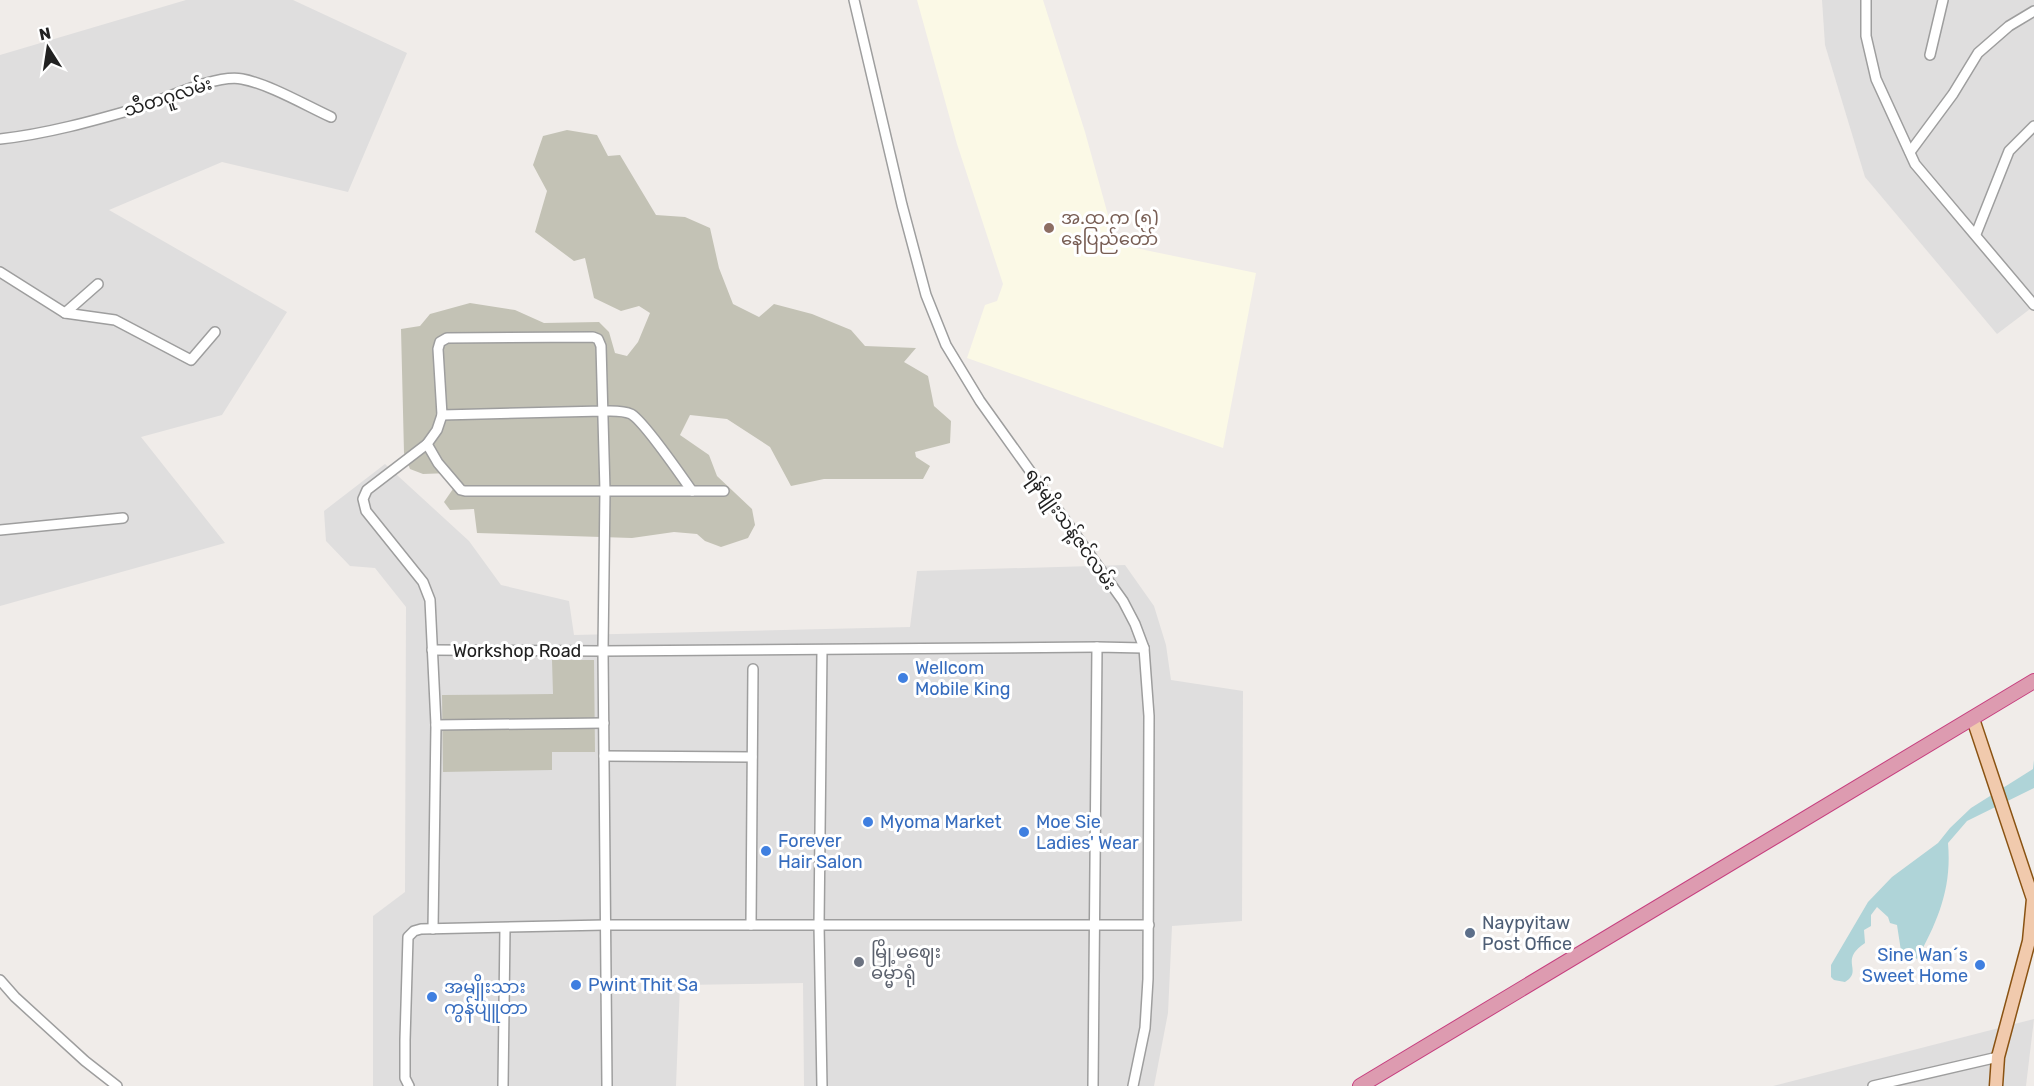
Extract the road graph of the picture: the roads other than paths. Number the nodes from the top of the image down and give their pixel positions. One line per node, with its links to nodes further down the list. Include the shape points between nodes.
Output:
1 (854, 0): 25 (street, ရန်မျိုးသန့်ဇင်လမ်း, via 902,205 926,294 945,345 980,401 1123,601)
2 (1866, 0): 9 (street, via 1866,36 1876,79)
3 (1943, 0): 5 (street)
4 (2034, 11): 9 (street, via 1978,53)
5 (1930, 55)
6 (331, 117): 8 (street, သီတဂူလမ်း, via 242,79 214,81 82,124)
7 (2034, 126): 10 (street, via 2009,151)
8 (0, 139)
9 (1910, 152): 10 (street, via 1915,164)
10 (1976, 234): 13 (street)
11 (0, 272): 14 (street)
12 (98, 284): 14 (street)
13 (2034, 305)
14 (65, 313): 15 (street, via 115,320 191,360)
15 (215, 332)
16 (603, 411): 17 (street); 17 (street, via 598,339 447,338 438,349); 19 (street); 20 (street, via 631,414)
17 (441, 415): 18 (street)
18 (427, 444): 19 (street, via 461,490); 26 (street, via 367,490 363,505 423,582 430,600)
19 (605, 491): 20 (street); 28 (street)
20 (692, 491): 21 (street)
21 (724, 491)
22 (123, 518): 23 (street)
23 (0, 530)
24 (1097, 647): 25 (street, Workshop Road); 27 (street, Workshop Road); 39 (street)
25 (1144, 648): 40 (street, ရန်မျိုးသန့်ဇင်လမ်း, via 1149,716)
26 (432, 650): 28 (street, Workshop Road); 33 (street)
27 (822, 650): 28 (street, Workshop Road); 38 (street)
28 (603, 651): 32 (street)
29 (753, 669): 35 (street)
30 (2034, 681): 31 (highway)
31 (1973, 719): 44 (main road, via 2033,899 2029,941); 52 (highway)
32 (604, 723): 33 (street); 34 (street)
33 (436, 726): 42 (street)
34 (604, 756): 35 (street); 36 (street)
35 (752, 757): 37 (street)
36 (605, 925): 37 (street); 41 (street); 48 (street)
37 (751, 925): 38 (street)
38 (819, 925): 39 (street); 49 (street)
39 (1095, 925): 40 (street); 50 (street)
40 (1149, 925): 51 (street, ရန်မျိုးသန့်ဇင်လမ်း, via 1145,1028)
41 (505, 928): 42 (street); 47 (street)
42 (433, 929): 46 (street, via 414,931 408,937 405,1078)
43 (0, 980): 45 (street)
44 (1998, 1057): 53 (street); 54 (main road)
45 (117, 1086)
46 (409, 1086)
47 (503, 1086)
48 (607, 1086)
49 (822, 1086)
50 (1093, 1086)
51 (1133, 1086)
52 (1360, 1086)
53 (1874, 1086)
54 (1996, 1086)

